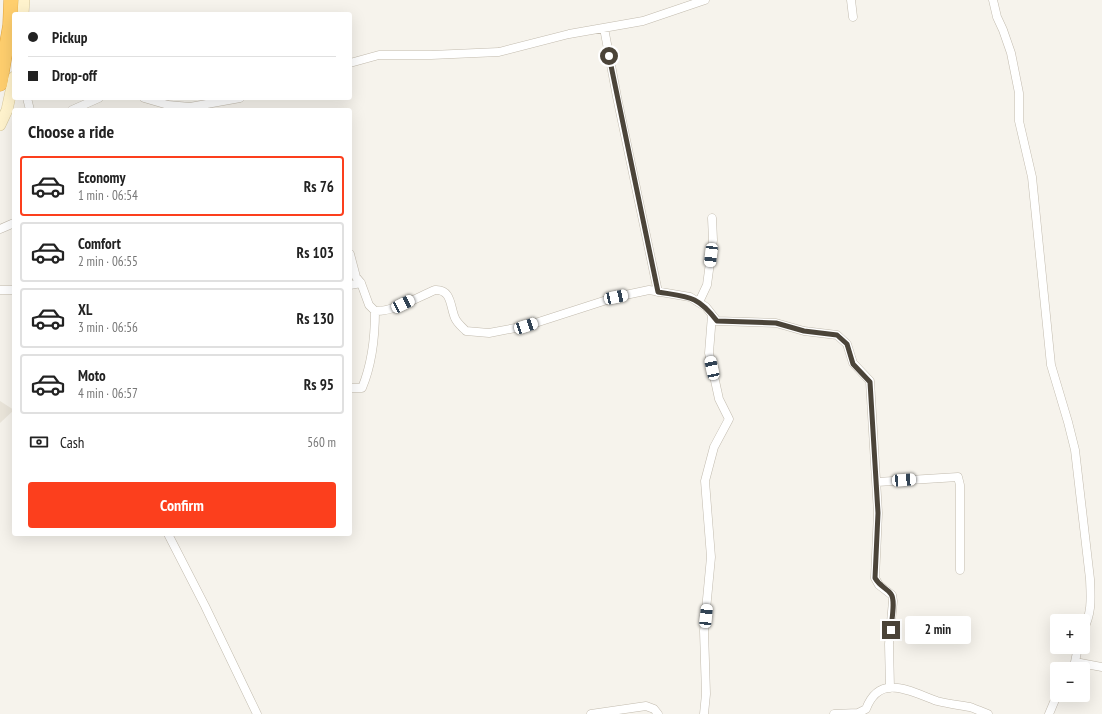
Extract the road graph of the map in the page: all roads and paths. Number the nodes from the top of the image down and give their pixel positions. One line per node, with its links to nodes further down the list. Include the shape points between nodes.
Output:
1 (11, 0): 10 (highway, via 10,25)
2 (24, 0): 6 (street)
3 (705, 0): 8 (street, via 642,21)
4 (851, 0): 7 (street)
5 (993, 0): 35 (street, via 1011,53 1019,92 1019,121 1032,177 1051,365 1076,450 1092,601)
6 (23, 12)
7 (853, 17)
8 (604, 28): 9 (street, via 499,52 379,55); 27 (street)
9 (352, 62)
10 (0, 84)
11 (12, 86): 18 (street, via 7,110)
12 (94, 100): 15 (street)
13 (151, 100): 16 (street)
14 (231, 100): 17 (street)
15 (76, 108)
16 (184, 108)
17 (195, 108)
18 (0, 125)
19 (712, 218): 28 (street, via 713,240 707,285)
20 (12, 224): 21 (street)
21 (0, 229)
22 (352, 262): 23 (street)
23 (360, 283): 24 (street); 29 (street)
24 (352, 285)
25 (0, 290): 26 (street)
26 (12, 290)
27 (658, 292): 28 (street, via 690,297); 29 (street, via 649,290 616,297 526,326 489,333 466,331 455,320 448,294 441,290)
28 (699, 302): 30 (street)
29 (375, 311): 31 (street, via 375,331 366,378 362,388)
30 (712, 315): 32 (street, via 717,321 776,323 804,331 837,335 847,344 853,364 870,382); 43 (street, via 709,353 719,399 729,419 714,447 705,481 711,557 704,631)
31 (352, 388)
32 (877, 482): 34 (street, via 958,477); 38 (street, via 875,578 879,585 892,595 893,601 889,644)
33 (169, 536): 40 (street)
34 (960, 570)
35 (1089, 614)
36 (1090, 666): 37 (street)
37 (1102, 667)
38 (890, 688): 44 (street, via 876,693 866,709 858,713); 45 (street, via 909,690 938,701)
39 (1054, 702): 46 (street)
40 (257, 714)
41 (591, 714): 42 (street, via 646,706)
42 (658, 714)
43 (704, 714)
44 (834, 714)
45 (988, 714)
46 (1049, 714)

